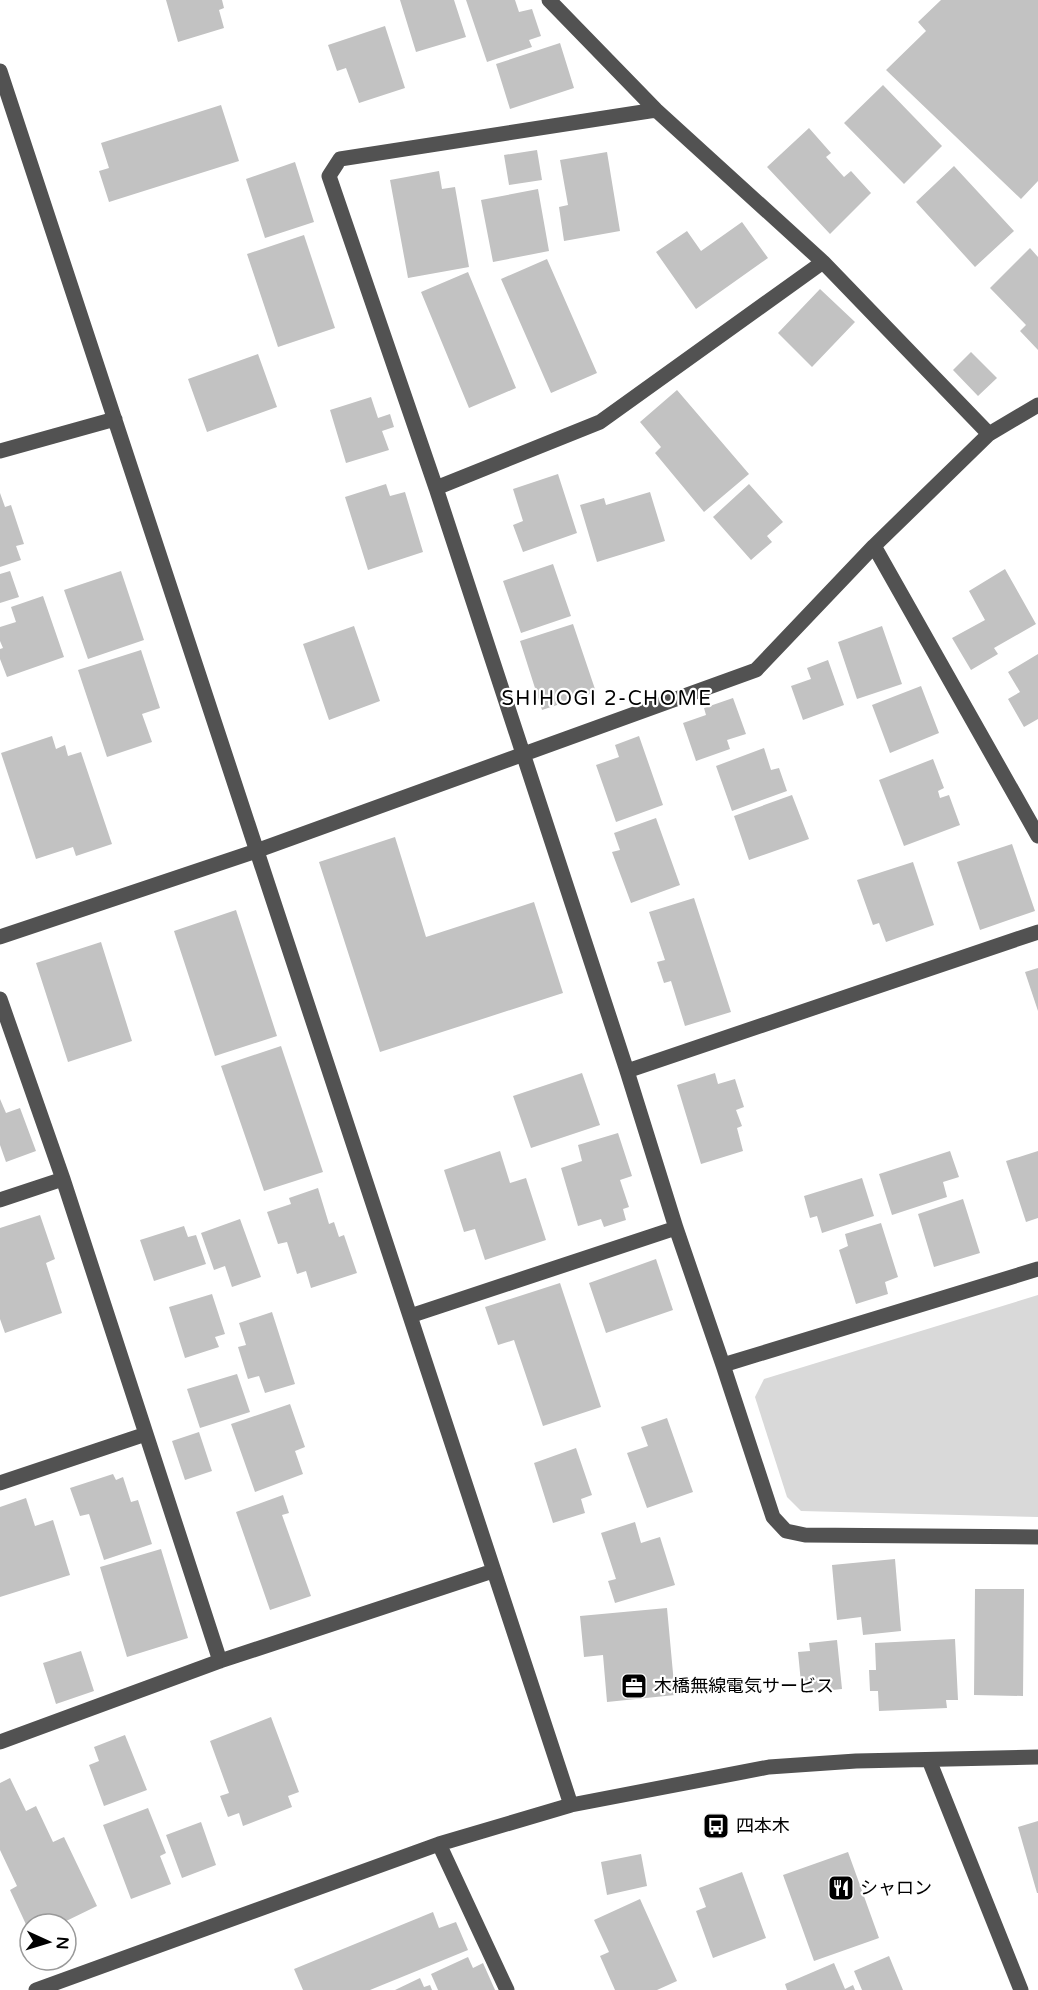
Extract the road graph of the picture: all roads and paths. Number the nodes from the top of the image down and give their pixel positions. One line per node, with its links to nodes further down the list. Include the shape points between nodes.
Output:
1 (549, 0): 3 (street)
2 (0, 71): 6 (street)
3 (656, 110): 4 (street); 9 (street, via 340,159 329,176)
4 (823, 262): 7 (street); 9 (street, via 600,422)
5 (1038, 405): 7 (street)
6 (115, 419): 8 (street); 13 (street)
7 (989, 434): 10 (street)
8 (0, 450)
9 (436, 488): 11 (street)
10 (874, 546): 11 (street, via 756,670); 12 (street)
11 (522, 753): 13 (street); 17 (street)
12 (1038, 836)
13 (256, 851): 15 (street); 22 (street)
14 (1038, 932): 17 (street)
15 (0, 937)
16 (0, 999): 18 (street)
17 (627, 1071): 20 (street)
18 (63, 1179): 19 (street); 24 (street)
19 (0, 1200)
20 (676, 1228): 22 (street); 23 (street)
21 (1038, 1269): 23 (street)
22 (410, 1316): 27 (street)
23 (723, 1365): 26 (street, via 773,1517 786,1531 804,1535)
24 (146, 1434): 25 (street); 28 (street)
25 (0, 1483)
26 (1038, 1537)
27 (493, 1571): 28 (street); 32 (street)
28 (220, 1661): 29 (street)
29 (0, 1742)
30 (1038, 1757): 31 (street)
31 (929, 1760): 32 (street, via 769,1767); 36 (street)
32 (571, 1805): 33 (street)
33 (439, 1844): 34 (street); 35 (street)
34 (36, 1990)
35 (507, 1990)
36 (1021, 1990)

